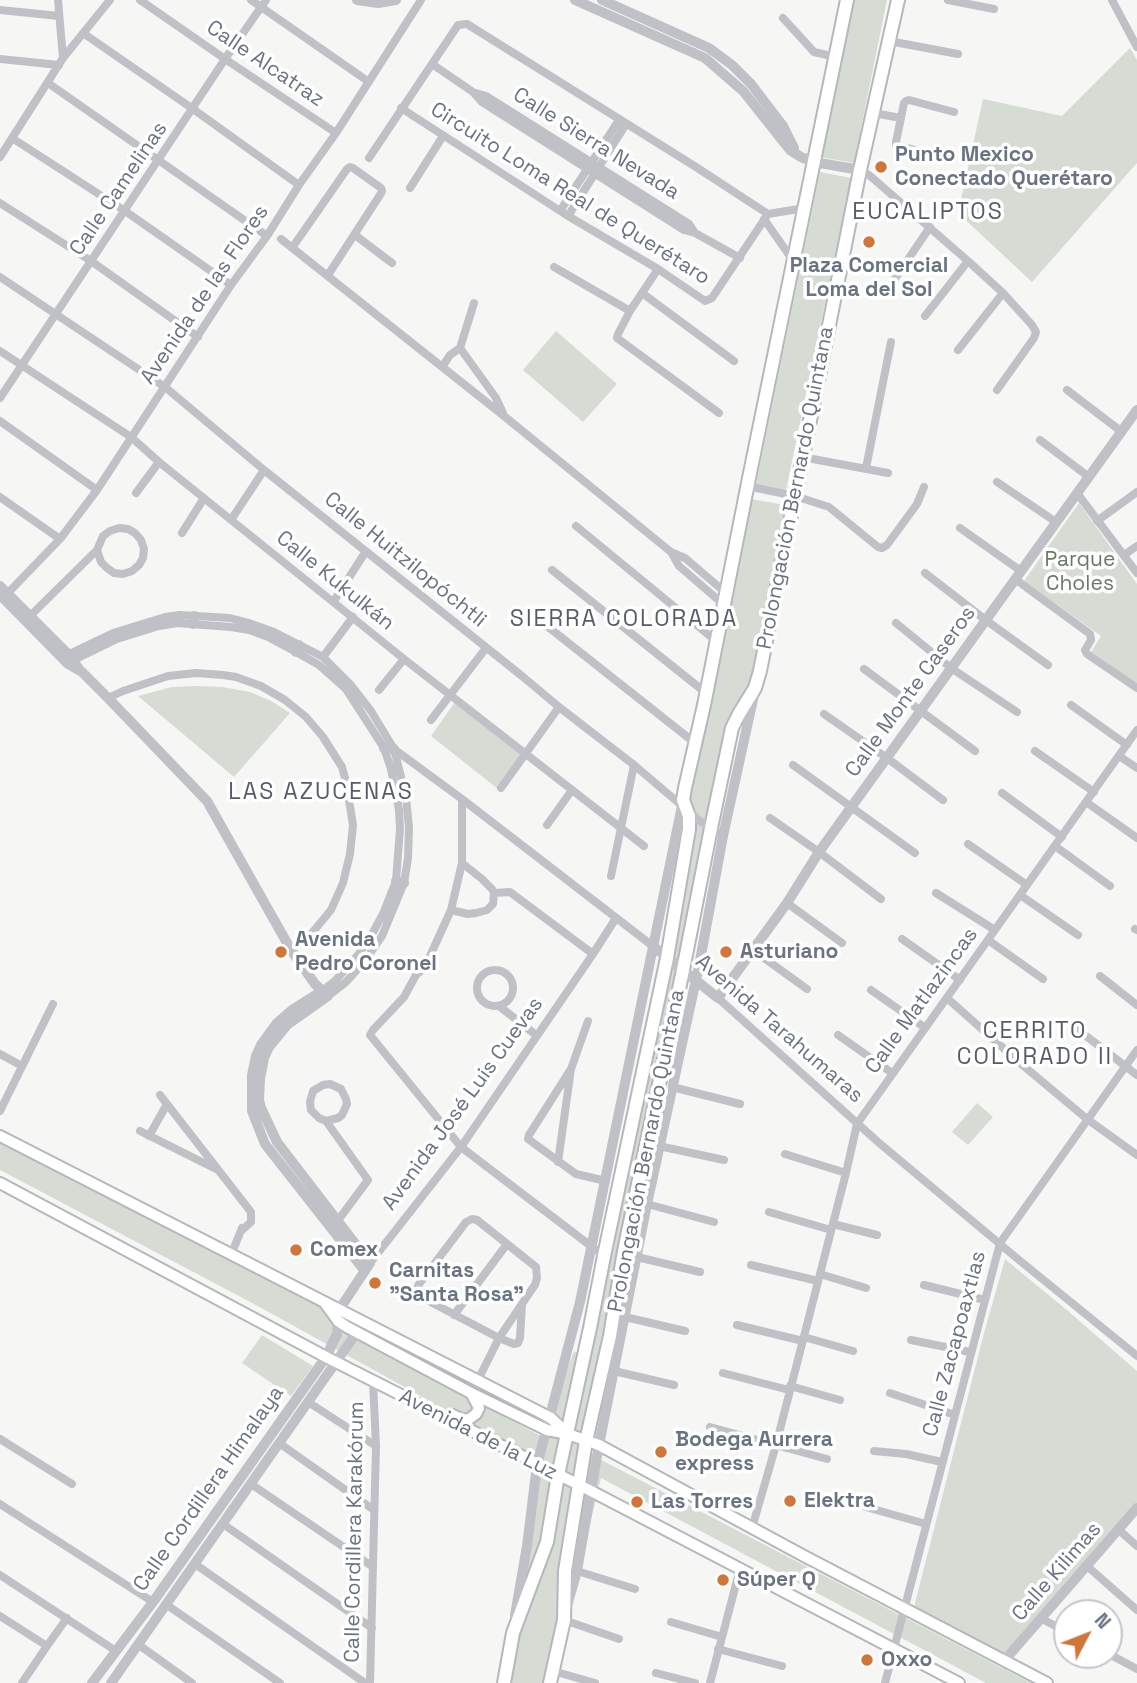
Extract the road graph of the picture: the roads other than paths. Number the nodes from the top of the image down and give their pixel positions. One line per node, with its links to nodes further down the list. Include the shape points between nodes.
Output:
1 (58, 0): 17 (street)
2 (110, 0): 20 (street)
3 (140, 0): 26 (street, Calle Alcatraz)
4 (251, 0): 14 (street)
5 (357, 0): 6 (street)
6 (396, 0)
7 (421, 0): 29 (street, Avenida de las Flores)
8 (575, 0): 19 (street)
9 (602, 0): 19 (street)
10 (848, 0): 24 (main road, Prolongación Bernardo Quintana)
11 (898, 0): 21 (main road, Prolongación Bernardo Quintana)
12 (948, 0): 15 (street)
13 (1112, 0): 22 (street)
14 (264, 3): 26 (street, Calle Camelinas); 29 (street)
15 (994, 9)
16 (0, 10): 17 (street)
17 (59, 16): 27 (street)
18 (783, 18): 24 (street, via 814,52)
19 (645, 25): 44 (street, via 709,48 732,65 783,125 801,157)
20 (83, 33): 27 (street); 32 (street)
21 (890, 41): 23 (street); 34 (main road, Prolongación Bernardo Quintana)
22 (1137, 47)
23 (958, 54)
24 (836, 57): 44 (main road, Prolongación Bernardo Quintana)
25 (0, 59): 27 (street)
26 (225, 60): 32 (street, Calle Camelinas); 37 (street, Calle Alcatraz)
27 (61, 61): 30 (street)
28 (432, 64): 31 (street, Circuito Loma Real de Querétaro); 36 (street, Circuito Loma Real de Querétaro, via 458,25 467,24); 45 (street, Calle Sierra Nevada)
29 (369, 82): 37 (street, Avenida de las Flores)
30 (48, 83): 39 (street); 43 (street)
31 (401, 108): 38 (street, Circuito Loma Real de Querétaro); 41 (street, Circuito Loma Real de Querétaro)
32 (193, 109): 43 (street, Calle Camelinas); 47 (street)
33 (954, 112): 35 (street, via 909,100)
34 (873, 113): 35 (street); 46 (main road, Prolongación Bernardo Quintana)
35 (901, 118): 42 (street, via 896,145)
36 (623, 122): 45 (street); 54 (street, Circuito Loma Real de Querétaro)
37 (336, 133): 47 (street, Avenida de las Flores)
38 (443, 136): 48 (street); 52 (street, Circuito Loma Real de Querétaro)
39 (12, 138): 40 (street); 51 (street)
40 (0, 157)
41 (369, 158)
42 (946, 158)
43 (158, 161): 51 (street, Calle Camelinas); 57 (street)
44 (814, 162): 46 (street); 50 (main road, Prolongación Bernardo Quintana)
45 (593, 168): 52 (street); 53 (street); 60 (street, Calle Sierra Nevada, via 684,230)
46 (860, 170): 55 (street); 96 (main road, Prolongación Bernardo Quintana)
47 (299, 186): 57 (street, Avenida de las Flores)
48 (410, 188)
49 (0, 203): 61 (street)
50 (805, 208): 54 (street); 63 (main road, Prolongación Bernardo Quintana)
51 (125, 211): 61 (street, Calle Camelinas); 70 (street)
52 (560, 211): 53 (street, Circuito Loma Real de Querétaro)
53 (568, 216): 66 (street, Circuito Loma Real de Querétaro)
54 (766, 217): 60 (street, Circuito Loma Real de Querétaro); 63 (street, Circuito Loma Real de Querétaro)
55 (930, 227): 62 (street); 69 (street)
56 (355, 234): 59 (street, via 382,191 351,167); 64 (street); 67 (street)
57 (267, 236): 70 (street, Avenida de las Flores)
58 (281, 239): 59 (street)
59 (292, 247): 67 (street)
60 (740, 258): 66 (street, Circuito Loma Real de Querétaro, via 709,300)
61 (91, 261): 75 (street, Calle Camelinas); 77 (street)
62 (968, 261): 72 (street); 76 (street)
63 (794, 262): 103 (main road, Prolongación Bernardo Quintana)
64 (391, 263)
65 (554, 267): 74 (street)
66 (658, 269): 71 (street)
67 (328, 275): 84 (street)
68 (0, 277): 75 (street, Calle Huitzilopóchtli)
69 (892, 283)
70 (231, 285): 77 (street, Avenida de las Flores)
71 (642, 293): 74 (street); 82 (street)
72 (1003, 293): 80 (street); 86 (street, via 1036,332)
73 (474, 303): 79 (street)
74 (629, 311): 90 (street, via 617,338)
75 (57, 313): 83 (street, Calle Camelinas); 85 (street, Calle Huitzilopóchtli)
76 (925, 316)
77 (198, 337): 85 (street, Avenida de las Flores)
78 (891, 342): 98 (street)
79 (460, 348): 84 (street); 91 (street)
80 (958, 350)
81 (0, 351): 83 (street, Calle Kukulkán)
82 (734, 361)
83 (22, 365): 88 (street, Calle Camelinas); 94 (street, Calle Kukulkán)
84 (442, 367): 91 (street)
85 (165, 387): 94 (street, Avenida de las Flores); 99 (street, Calle Huitzilopóchtli)
86 (997, 390)
87 (1067, 390): 93 (street)
88 (0, 398)
89 (1137, 410): 93 (street, Calle Monte Caseros)
90 (719, 413)
91 (504, 416): 129 (street, via 671,552 685,558)
92 (0, 421): 105 (street)
93 (1122, 432): 101 (street, Calle Monte Caseros)
94 (131, 437): 97 (street, Calle Kukulkán); 105 (street, Avenida de las Flores)
95 (1040, 440): 101 (street)
96 (802, 457): 98 (street); 109 (main road, Prolongación Bernardo Quintana)
97 (159, 462): 107 (street); 111 (street, Calle Kukulkán)
98 (866, 468): 100 (street)
99 (264, 470): 112 (street); 121 (street, Calle Huitzilopóchtli)
100 (888, 473)
101 (1089, 477): 108 (street, Calle Monte Caseros)
102 (997, 482): 114 (street)
103 (747, 486): 109 (street); 129 (main road, Prolongación Bernardo Quintana)
104 (924, 487): 109 (street, via 917,504 882,548 829,507)
105 (97, 490): 118 (street, Avenida de las Flores)
106 (1137, 492): 113 (street)
107 (136, 493)
108 (1077, 493): 113 (street); 114 (street, Calle Monte Caseros)
109 (795, 496): 145 (main road, Prolongación Bernardo Quintana)
110 (0, 497): 118 (street)
111 (204, 498): 112 (street, Calle Kukulkán); 117 (street)
112 (231, 520): 130 (street, Calle Kukulkán)
113 (1097, 521): 122 (street)
114 (1056, 522): 126 (street, Calle Monte Caseros)
115 (576, 526): 136 (street)
116 (960, 528): 126 (street)
117 (182, 533)
118 (60, 539): 128 (street, Avenida de las Flores)
119 (1137, 546): 122 (street)
120 (97, 550): 120 (street, via 107,568 123,574 139,565 144,549 135,533 119,528 103,537); 133 (street)
121 (366, 551): 130 (street); 138 (street, Calle Huitzilopóchtli)
122 (1124, 555): 125 (street)
123 (552, 570): 148 (street)
124 (925, 573): 134 (street)
125 (1137, 573)
126 (1018, 575): 134 (street, Calle Monte Caseros); 146 (street, via 1090,634 1087,654)
127 (0, 586): 128 (street)
128 (4, 596): 133 (street)
129 (724, 598): 136 (main road, Prolongación Bernardo Quintana)
130 (334, 601): 132 (street, Calle Kukulkán)
131 (528, 611): 158 (street)
132 (353, 617): 139 (street); 141 (street, Calle Kukulkán)
133 (28, 618): 140 (street)
134 (987, 621): 142 (street); 143 (street, Calle Monte Caseros)
135 (897, 623): 143 (street)
136 (716, 641): 148 (main road, Prolongación Bernardo Quintana)
137 (297, 648): 139 (street); 140 (street, via 274,632 230,618 159,626); 160 (street, via 346,689)
138 (486, 648): 149 (street); 152 (street, Calle Huitzilopóchtli)
139 (323, 657): 160 (street, via 372,711)
140 (68, 659): 150 (street)
141 (404, 659): 147 (street); 149 (street, Calle Kukulkán)
142 (1048, 665)
143 (951, 668): 153 (street, Calle Monte Caseros); 154 (street)
144 (864, 669): 153 (street)
145 (755, 688): 181 (main road, Prolongación Bernardo Quintana, via 732,728); 182 (street, Prolongación Bernardo Quintana)
146 (1137, 688)
147 (379, 690)
148 (706, 693): 158 (main road, Prolongación Bernardo Quintana)
149 (450, 695): 156 (street); 163 (street, Calle Kukulkán)
150 (108, 698): 207 (street, via 211,806); 207 (street, via 168,676 223,675 261,686 285,700 323,737 346,782 353,825 350,854 331,911)
151 (1071, 705): 159 (street)
152 (559, 707): 163 (street); 166 (street, Calle Huitzilopóchtli)
153 (922, 710): 161 (street); 165 (street, Calle Monte Caseros)
154 (1017, 712)
155 (824, 714): 165 (street)
156 (431, 720)
157 (1137, 730): 159 (street, Calle Matlazincas)
158 (695, 743): 176 (main road, Prolongación Bernardo Quintana)
159 (1127, 745): 164 (street, Calle Matlazincas)
160 (389, 748): 173 (street, Avenida Tarahumaras); 218 (street, via 399,810 400,882 382,936 346,982)
161 (975, 751)
162 (1035, 751): 171 (street)
163 (526, 752): 169 (street); 170 (street, Calle Kukulkán)
164 (1119, 756): 168 (street); 171 (street, Calle Matlazincas)
165 (887, 758): 174 (street); 177 (street, Calle Monte Caseros)
166 (634, 765): 176 (street, Calle Huitzilopóchtli); 180 (street)
167 (793, 765): 177 (street)
168 (1137, 768)
169 (501, 788)
170 (572, 790): 179 (street); 180 (street, Calle Kukulkán)
171 (1094, 792): 175 (street, Calle Matlazincas)
172 (1002, 793): 183 (street)
173 (462, 799): 190 (street); 200 (street, Avenida Tarahumaras)
174 (943, 800)
175 (1086, 802): 183 (street, Calle Matlazincas); 184 (street)
176 (684, 805): 181 (street, Calle Huitzilopóchtli); 206 (street, Prolongación Bernardo Quintana); 210 (main road, Prolongación Bernardo Quintana, via 689,829)
177 (852, 807): 188 (street, Calle Monte Caseros); 189 (street)
178 (770, 818): 188 (street)
179 (547, 825)
180 (620, 828): 186 (street, Calle Kukulkán); 191 (street)
181 (711, 828): 182 (street, Calle Huitzilopóchtli); 211 (main road, Prolongación Bernardo Quintana)
182 (723, 836): 215 (street, Prolongación Bernardo Quintana)
183 (1062, 837): 187 (street, Calle Matlazincas)
184 (1137, 838)
185 (968, 844): 192 (street)
186 (644, 846)
187 (1055, 846): 192 (street, Calle Matlazincas); 193 (street)
188 (820, 852): 197 (street); 198 (street, Calle Monte Caseros)
189 (915, 853)
190 (462, 863): 195 (street); 199 (street)
191 (611, 876)
192 (1027, 885): 196 (street, Calle Matlazincas)
193 (1110, 886)
194 (936, 892): 201 (street)
195 (494, 893): 199 (street, via 493,904 481,913); 209 (street, via 510,892)
196 (1020, 895): 201 (street, Calle Matlazincas); 202 (street)
197 (881, 899)
198 (787, 902): 205 (street); 208 (street, Calle Monte Caseros)
199 (451, 910): 246 (street, via 426,964 370,1035)
200 (616, 918): 206 (street, Avenida Tarahumaras); 209 (street, Avenida José Luis Cuevas)
201 (995, 930): 204 (street, Calle Matlazincas)
202 (1078, 935)
203 (902, 939): 214 (street)
204 (988, 940): 213 (street); 214 (street, Calle Matlazincas)
205 (842, 943)
206 (654, 947): 210 (street, Avenida Tarahumaras); 253 (street, Prolongación Bernardo Quintana)
207 (291, 950): 218 (street)
208 (753, 950): 216 (street); 219 (street, Calle Monte Caseros)
209 (593, 954): 227 (street, Avenida José Luis Cuevas)
210 (667, 958): 211 (street, Avenida Tarahumaras); 265 (main road, Prolongación Bernardo Quintana)
211 (683, 970): 215 (street, Avenida Tarahumaras); 306 (main road, Prolongación Bernardo Quintana, via 624,1251)
212 (1100, 976): 222 (street)
213 (1043, 979)
214 (960, 980): 220 (street, Calle Matlazincas)
215 (695, 981): 219 (street, Avenida Tarahumaras); 236 (street, Prolongación Bernardo Quintana)
216 (807, 989)
217 (871, 990): 225 (street)
218 (325, 994): 258 (street, via 287,1025 260,1057 255,1099 276,1143)
219 (718, 998): 243 (street, Avenida Tarahumaras)
220 (947, 998): 225 (street, Calle Matlazincas); 241 (street)
221 (53, 1004): 231 (street)
222 (1137, 1005)
223 (499, 1006): 223 (street, via 512,995 513,983 500,970 488,971 479,979 478,996 487,1005); 227 (street)
224 (588, 1021): 233 (street)
225 (924, 1027): 234 (street, Calle Matlazincas)
226 (1077, 1029): 232 (street)
227 (536, 1035): 246 (street, Avenida José Luis Cuevas)
228 (838, 1035): 234 (street)
229 (1137, 1050): 232 (street, Calle Zacapoaxtlas)
230 (0, 1054): 231 (street)
231 (22, 1066): 240 (street)
232 (1125, 1066): 235 (street); 241 (street, Calle Zacapoaxtlas)
233 (571, 1069): 250 (street); 250 (street, via 528,1137)
234 (892, 1073): 243 (street, Calle Matlazincas)
235 (1137, 1075)
236 (671, 1087): 239 (street); 245 (street, Prolongación Bernardo Quintana)
237 (160, 1095): 238 (street)
238 (167, 1104): 251 (street); 251 (street, via 145,1133)
239 (740, 1104)
240 (0, 1111)
241 (1087, 1119): 248 (street); 261 (street, Calle Zacapoaxtlas)
242 (327, 1121): 242 (street, via 342,1115 347,1104 341,1088 330,1084 316,1088 310,1098 313,1113); 258 (street, via 368,1180)
243 (857, 1124): 252 (street, Calle Matlazincas); 261 (street, Avenida Tarahumaras)
244 (0, 1136): 264 (main road, Avenida de la Luz)
245 (659, 1146): 249 (street); 255 (street, Prolongación Bernardo Quintana)
246 (461, 1147): 263 (street); 268 (street, Avenida José Luis Cuevas)
247 (785, 1154): 252 (street)
248 (1137, 1155)
249 (724, 1160)
250 (558, 1162): 253 (street, via 576,1174)
251 (219, 1170): 264 (street, via 249,1209)
252 (846, 1173): 259 (street, Calle Matlazincas)
253 (606, 1181): 263 (street, Prolongación Bernardo Quintana)
254 (0, 1183): 287 (main road, Avenida de la Luz)
255 (647, 1204): 257 (street); 266 (street, Prolongación Bernardo Quintana)
256 (769, 1212): 259 (street)
257 (714, 1222)
258 (335, 1225): 268 (street)
259 (832, 1227): 260 (street); 270 (street, Calle Matlazincas)
260 (877, 1236)
261 (1000, 1243): 273 (street, Calle Zacapoaxtlas); 286 (street, Avenida Tarahumaras)
262 (507, 1244): 274 (street, via 536,1266 535,1285); 275 (street); 275 (street, via 477,1220 469,1220 419,1284 416,1290 421,1297)
263 (592, 1248): 265 (street); 300 (street, Prolongación Bernardo Quintana)
264 (231, 1255): 276 (main road, Avenida de la Luz, via 325,1303)
265 (604, 1256): 303 (main road, Prolongación Bernardo Quintana)
266 (637, 1257): 269 (street); 277 (street, Prolongación Bernardo Quintana)
267 (751, 1265): 270 (street)
268 (367, 1266): 276 (street, Avenida José Luis Cuevas)
269 (700, 1272)
270 (819, 1278): 272 (street); 282 (street, Calle Matlazincas)
271 (924, 1285): 273 (street)
272 (866, 1288)
273 (985, 1300): 285 (street, Calle Zacapoaxtlas)
274 (522, 1304): 281 (street); 281 (street, via 518,1343)
275 (454, 1315): 281 (street)
276 (338, 1316): 280 (main road, Avenida de la Luz); 287 (street, Calle Cordillera Himalaya); 290 (main road, Avenida de la Luz)
277 (625, 1317): 279 (street); 288 (street, Prolongación Bernardo Quintana)
278 (737, 1325): 282 (street)
279 (685, 1331)
280 (357, 1332): 287 (street, Calle Cordillera Himalaya); 295 (main road, Avenida de la Luz)
281 (499, 1338): 290 (street)
282 (803, 1339): 284 (street); 293 (street, Calle Matlazincas)
283 (911, 1340): 285 (street)
284 (853, 1351)
285 (970, 1352): 299 (street, Calle Zacapoaxtlas)
286 (1137, 1356)
287 (331, 1360): 291 (main road, Avenida de la Luz); 298 (street, Calle Cordillera Himalaya); 333 (street, Calle Cordillera Himalaya)
288 (614, 1370): 292 (street); 306 (street, Prolongación Bernardo Quintana)
289 (723, 1373): 293 (street)
290 (478, 1380): 300 (main road, Avenida de la Luz)
291 (373, 1381): 294 (main road, Avenida de la Luz); 308 (street, Calle Cordillera Karakórum)
292 (674, 1385)
293 (790, 1388): 297 (street); 307 (street, Calle Matlazincas)
294 (392, 1391): 295 (main road, via 410,1394 464,1420 478,1412); 312 (main road, Avenida de la Luz)
295 (471, 1392): 302 (main road, Avenida de la Luz)
296 (890, 1393): 299 (street)
297 (840, 1400)
298 (308, 1402): 305 (street, Calle Cordillera Himalaya); 308 (street)
299 (955, 1415): 311 (street, Calle Zacapoaxtlas)
300 (551, 1418): 302 (street, Prolongación Bernardo Quintana); 303 (main road, Avenida de la Luz)
301 (710, 1427): 307 (street)
302 (547, 1430): 303 (main road, Avenida de la Luz); 312 (street, Prolongación Bernardo Quintana)
303 (568, 1434): 306 (main road, Avenida de la Luz); 313 (main road, Prolongación Bernardo Quintana)
304 (0, 1438): 314 (street)
305 (279, 1443): 315 (street, Calle Cordillera Himalaya); 320 (street)
306 (593, 1443): 316 (main road, Prolongación Bernardo Quintana); 323 (main road, Avenida de la Luz)
307 (776, 1445): 310 (street); 323 (street, Calle Matlazincas)
308 (376, 1446): 320 (street, Calle Cordillera Karakórum)
309 (874, 1451): 311 (street)
310 (827, 1459)
311 (942, 1462): 322 (street, Calle Zacapoaxtlas)
312 (537, 1465): 313 (main road, Avenida de la Luz); 344 (street, Prolongación Bernardo Quintana)
313 (558, 1475): 316 (main road, Avenida de la Luz); 344 (main road, Prolongación Bernardo Quintana, via 547,1542)
314 (72, 1484)
315 (251, 1484): 321 (street, Calle Cordillera Himalaya); 328 (street)
316 (584, 1488): 329 (main road, Avenida de la Luz); 330 (street, Prolongación Bernardo Quintana); 340 (main road, Prolongación Bernardo Quintana, via 565,1571)
317 (0, 1504): 333 (street)
318 (866, 1507): 322 (street)
319 (1137, 1508): 324 (street, Calle Kilimas)
320 (374, 1510): 328 (street, Calle Cordillera Karakórum)
321 (223, 1524): 326 (street, Calle Cordillera Himalaya); 343 (street)
322 (926, 1524): 335 (street, Calle Zacapoaxtlas)
323 (752, 1528): 335 (main road, Avenida de la Luz)
324 (1119, 1530): 325 (street); 327 (street, Calle Kilimas)
325 (1137, 1546)
326 (195, 1564): 334 (street, Calle Cordillera Himalaya); 361 (street)
327 (1087, 1566): 336 (street); 339 (street, Calle Kilimas)
328 (373, 1567): 343 (street, Calle Cordillera Karakórum)
329 (740, 1569): 345 (street); 350 (main road, Avenida de la Luz)
330 (577, 1571): 332 (street); 340 (street, Prolongación Bernardo Quintana)
331 (0, 1575): 338 (street)
332 (635, 1589)
333 (153, 1602): 351 (street, Calle Cordillera Himalaya)
334 (167, 1605): 347 (street, Calle Cordillera Himalaya); 360 (street)
335 (903, 1608): 350 (street, Calle Zacapoaxtlas); 352 (main road, Avenida de la Luz)
336 (1137, 1609)
337 (0, 1616): 348 (street)
338 (68, 1618): 348 (street); 351 (street)
339 (1042, 1619): 342 (street); 352 (street, Calle Kilimas)
340 (564, 1620): 346 (street); 355 (main road, Prolongación Bernardo Quintana)
341 (671, 1622): 345 (street)
342 (1053, 1625)
343 (372, 1628): 362 (street, Calle Cordillera Karakórum)
344 (513, 1633): 363 (main road, Prolongación Bernardo Quintana)
345 (722, 1637): 349 (street)
346 (619, 1639)
347 (139, 1645): 358 (street, Calle Cordillera Himalaya); 359 (street)
348 (47, 1646): 356 (street)
349 (718, 1648): 353 (street); 366 (street)
350 (893, 1649): 367 (street, Calle Zacapoaxtlas); 368 (main road, Avenida de la Luz)
351 (116, 1651): 357 (street, Calle Cordillera Himalaya)
352 (1004, 1661): 369 (main road, Avenida de la Luz)
353 (782, 1666)
354 (656, 1673): 365 (street)
355 (551, 1677): 364 (street)
356 (22, 1683)
357 (92, 1683)
358 (111, 1683)
359 (192, 1683)
360 (280, 1683)
361 (365, 1683)
362 (370, 1683)
363 (506, 1683)
364 (595, 1683)
365 (695, 1683)
366 (710, 1683)
367 (885, 1683)
368 (958, 1683)
369 (1047, 1683)

